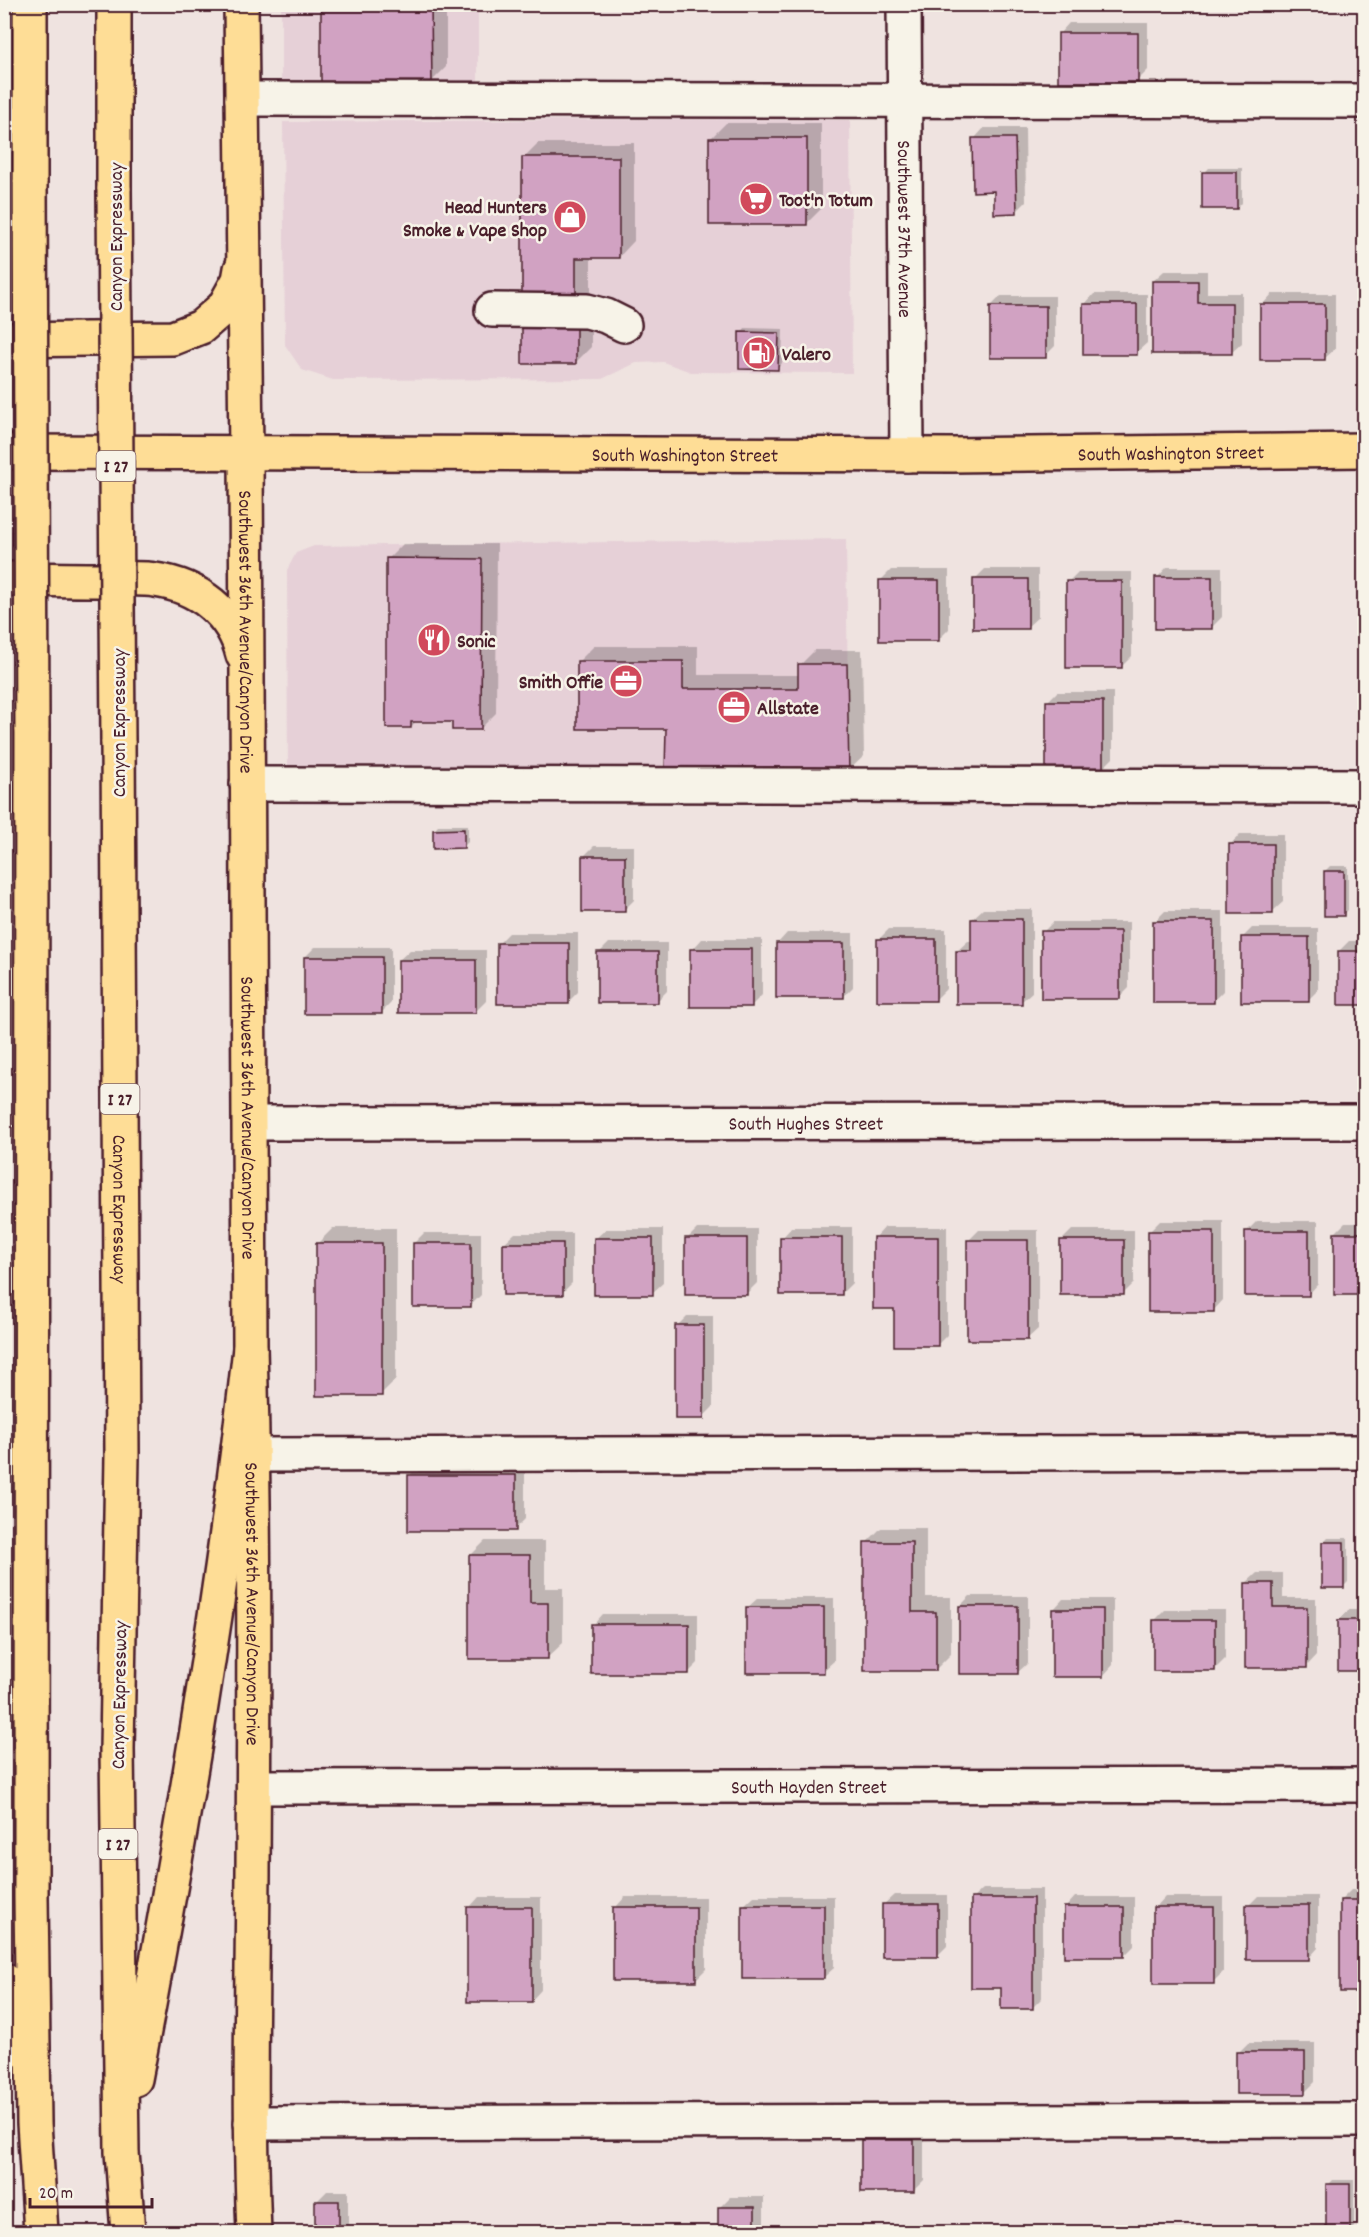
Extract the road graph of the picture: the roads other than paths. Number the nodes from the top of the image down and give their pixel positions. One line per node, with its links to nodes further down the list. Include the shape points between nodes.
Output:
1 (30, 4): 29 (main road, bridge)
2 (114, 4): 31 (main road, Canyon Expressway / I 27, bridge, via 122,1456 117,1749)
3 (241, 4): 5 (main road, Southwest 36th Avenue/Canyon Drive)
4 (904, 4): 6 (street, Southwest 37th Avenue)
5 (242, 99): 6 (street); 8 (main road, Southwest 36th Avenue/Canyon Drive)
6 (905, 100): 7 (street); 15 (street, Southwest 37th Avenue)
7 (1365, 100)
8 (244, 250): 11 (main road, via 239,280 224,307 201,327 173,338); 14 (main road, Southwest 36th Avenue/Canyon Drive)
9 (492, 310): 10 (street, via 587,311)
10 (624, 326)
11 (4, 340)
12 (1365, 450): 15 (main road, South Washington Street)
13 (4, 453): 14 (main road, South Washington Street)
14 (246, 453): 15 (main road, South Washington Street); 17 (main road, Southwest 36th Avenue/Canyon Drive)
15 (907, 455)
16 (4, 579): 17 (main road, via 153,580 181,585 205,598 225,617 240,642)
17 (246, 669): 18 (main road, Southwest 36th Avenue/Canyon Drive)
18 (247, 784): 19 (street); 21 (main road, Southwest 36th Avenue/Canyon Drive)
19 (1365, 786)
20 (1365, 1122): 21 (street, South Hughes Street)
21 (250, 1123): 22 (main road, Southwest 36th Avenue/Canyon Drive)
22 (250, 1348): 24 (main road, Southwest 36th Avenue/Canyon Drive); 31 (main road, via 237,1466 207,1663)
23 (1365, 1452): 24 (street)
24 (253, 1455): 26 (main road, Southwest 36th Avenue/Canyon Drive)
25 (1365, 1785): 26 (street, South Hayden Street)
26 (254, 1787): 30 (main road, Southwest 36th Avenue/Canyon Drive)
27 (4, 1980): 29 (main road)
28 (1365, 2120): 30 (street)
29 (34, 2123): 32 (main road)
30 (251, 2123): 34 (main road, Southwest 36th Avenue/Canyon Drive)
31 (122, 2152): 33 (main road, Canyon Expressway / I 27)
32 (41, 2232)
33 (128, 2232)
34 (254, 2232)

